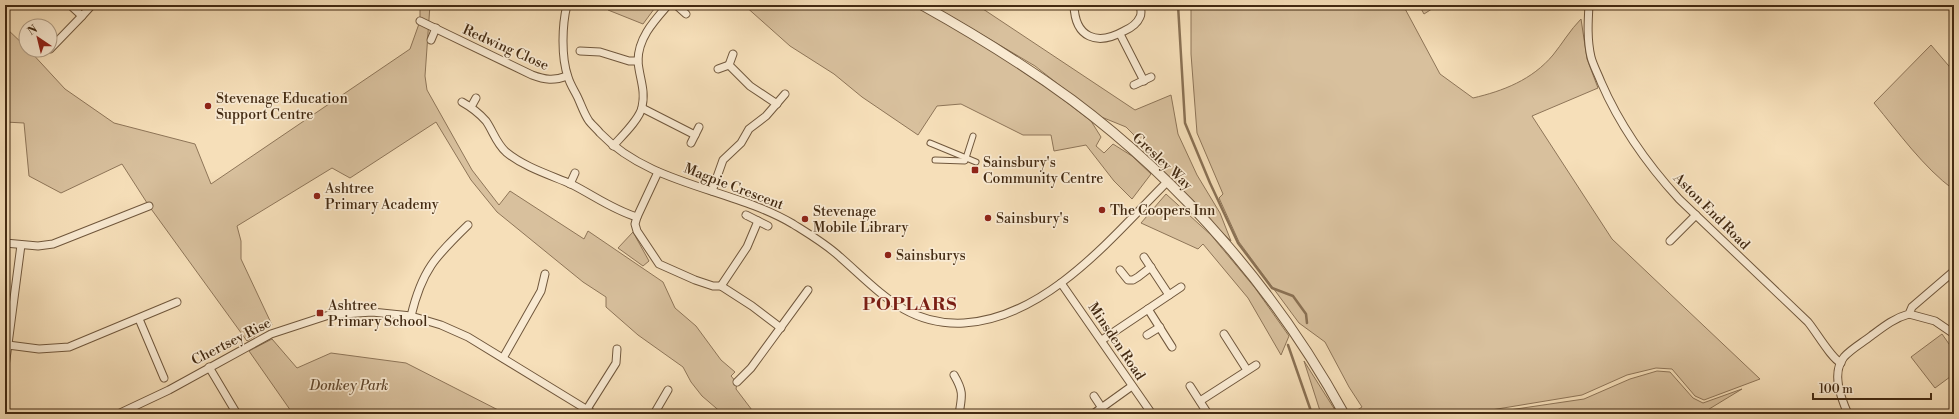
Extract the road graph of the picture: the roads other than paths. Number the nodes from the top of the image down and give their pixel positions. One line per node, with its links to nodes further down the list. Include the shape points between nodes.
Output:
1 (70, 5): 11 (street)
2 (92, 5): 11 (street)
3 (567, 5): 22 (street, Magpie Crescent, via 563,40)
4 (668, 5): 19 (street, via 652,23 642,40)
5 (676, 5): 10 (street)
6 (922, 5): 43 (street, Gresley Way, via 980,38 1043,79 1106,127)
7 (1074, 5): 14 (street, via 1075,20 1086,34 1099,39)
8 (1140, 5): 14 (street, via 1138,21)
9 (1589, 5): 48 (street, Aston End Road, via 1591,58 1610,102 1632,141 1656,173)
10 (686, 14)
11 (82, 16): 16 (street)
12 (420, 21): 13 (street, Redwing Close)
13 (436, 28): 15 (street); 22 (street, Redwing Close, via 532,75 546,80 558,80)
14 (1120, 34): 24 (street)
15 (431, 40)
16 (58, 41)
17 (580, 51): 19 (street, via 600,52 629,61)
18 (733, 54): 20 (street)
19 (638, 61): 31 (street, via 644,87)
20 (729, 65): 21 (street); 29 (street, via 744,81)
21 (718, 69)
22 (567, 76): 37 (street, Magpie Crescent, via 589,122)
23 (1151, 77): 24 (street)
24 (1144, 81): 25 (street)
25 (1134, 86)
26 (785, 94): 29 (street)
27 (476, 98): 30 (street)
28 (462, 102): 30 (street)
29 (777, 104): 45 (street, via 749,129 737,147 723,160)
30 (471, 107): 44 (street, via 486,122 508,154 550,177)
31 (642, 108): 33 (street); 37 (street)
32 (699, 127): 33 (street)
33 (695, 135): 35 (street)
34 (973, 136): 38 (street)
35 (691, 143)
36 (930, 143): 38 (street)
37 (613, 146): 41 (street, Magpie Crescent, via 633,160)
38 (966, 158): 39 (street, via 965,161); 40 (street)
39 (935, 160)
40 (976, 162)
41 (658, 172): 45 (street, Magpie Crescent); 49 (street)
42 (575, 173): 44 (street)
43 (1167, 182): 61 (street, Magpie Crescent, via 1107,243); 105 (street, Gresley Way, via 1228,246 1258,284 1314,364)
44 (570, 184): 49 (street, via 618,210)
45 (712, 191): 61 (street, Magpie Crescent, via 791,223 834,252 891,302 926,319 955,323 992,318 1032,301)
46 (149, 206): 55 (street, via 53,244)
47 (746, 215): 50 (street)
48 (1696, 215): 53 (street); 82 (street, Aston End Road, via 1808,322 1835,359)
49 (637, 217): 62 (street, via 637,231 659,264 695,280)
50 (758, 221): 52 (street); 62 (street, via 747,247)
51 (468, 225): 69 (street, via 428,268 419,285)
52 (768, 226)
53 (1670, 242)
54 (5, 243): 55 (street)
55 (21, 245): 73 (street)
56 (1144, 256): 57 (street)
57 (1151, 267): 58 (street, via 1133,280 1128,280); 65 (street)
58 (1120, 270)
59 (1954, 271): 68 (street, via 1912,307)
60 (545, 274): 81 (street, via 541,291)
61 (1061, 283): 77 (street, Minsden Road)
62 (721, 286): 72 (street)
63 (1181, 286): 65 (street)
64 (808, 290): 72 (street)
65 (1169, 295): 67 (street)
66 (177, 302): 70 (street)
67 (1148, 309): 71 (street); 77 (street)
68 (1909, 314): 75 (street, via 1935,321); 82 (street, via 1894,320 1857,346)
69 (411, 316): 81 (street, Chertsey Rise, via 455,331); 85 (street, Chertsey Rise, via 372,312 330,315 274,332)
70 (138, 319): 78 (street, via 69,347 39,349); 88 (street)
71 (1160, 327): 76 (street); 79 (street)
72 (781, 328): 89 (street, via 751,368)
73 (8, 329): 78 (street)
74 (1224, 334): 86 (street)
75 (1954, 334)
76 (1147, 335)
77 (1102, 340): 90 (street, Minsden Road)
78 (8, 345): 84 (street)
79 (1172, 347)
80 (617, 349): 96 (street, via 616,362)
81 (503, 358): 96 (street, Chertsey Rise)
82 (1841, 363): 106 (street, via 1839,385)
83 (1256, 365): 86 (street)
84 (5, 367)
85 (209, 367): 97 (street, Chertsey Rise); 98 (street)
86 (1248, 370): 94 (street)
87 (954, 376): 101 (street, via 963,396)
88 (164, 378)
89 (737, 382)
90 (1132, 386): 95 (street); 103 (street, Minsden Road)
91 (1190, 386): 94 (street)
92 (668, 390): 100 (street)
93 (1094, 396): 95 (street)
94 (1200, 401): 104 (street)
95 (1102, 408): 102 (street)
96 (587, 410): 99 (street, Chertsey Rise)
97 (118, 414)
98 (237, 414)
99 (594, 414)
100 (654, 414)
101 (959, 414)
102 (1093, 414)
103 (1152, 414)
104 (1208, 414)
105 (1344, 414)
106 (1848, 414)

